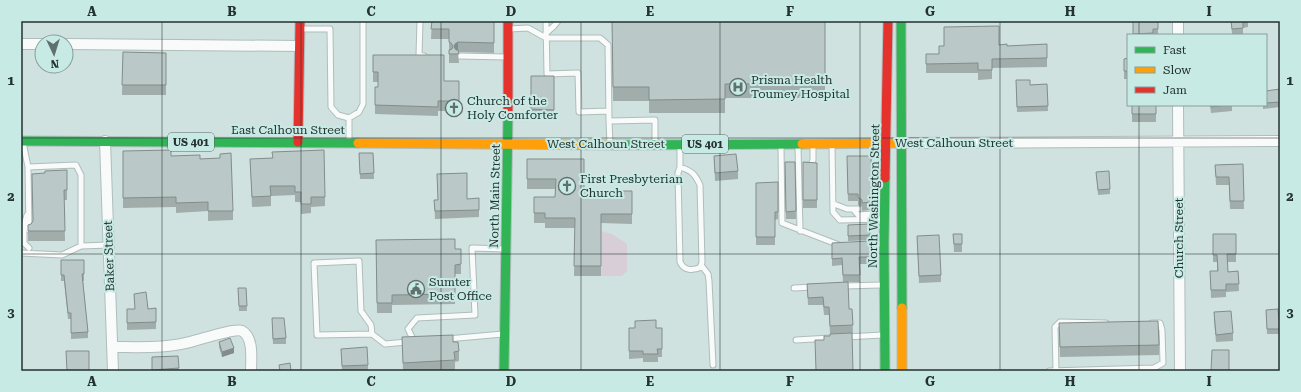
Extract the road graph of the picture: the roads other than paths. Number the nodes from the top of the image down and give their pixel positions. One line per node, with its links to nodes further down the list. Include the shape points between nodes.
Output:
1 (363, 21): 21 (lane, via 363,104 359,112)
2 (420, 21): 16 (lane, via 419,56)
3 (546, 21): 11 (lane)
4 (558, 21): 11 (lane)
5 (888, 21): 36 (main road, North Washington Street)
6 (901, 21): 29 (main road)
7 (1178, 21): 10 (street)
8 (300, 25): 15 (main road); 21 (lane, via 330,28 331,107 338,115)
9 (508, 25): 11 (lane, via 528,28); 18 (main road, North Main Street)
10 (1178, 34)
11 (546, 35): 20 (lane, via 600,38 608,45); 20 (lane, via 547,74 578,73 579,112)
12 (21, 44): 13 (street)
13 (34, 44)
14 (74, 44): 15 (street)
15 (299, 46): 27 (main road)
16 (427, 56)
17 (458, 56): 18 (lane)
18 (508, 57): 30 (main road, North Main Street)
19 (1178, 106): 25 (street, Church Street)
20 (609, 111): 22 (lane)
21 (349, 118): 28 (lane)
22 (609, 121): 37 (lane); 38 (lane, via 655,120)
23 (22, 141): 24 (main road, East Calhoun Street / US 401); 40 (lane)
24 (105, 141): 27 (main road, East Calhoun Street / US 401); 50 (street, Baker Street)
25 (1179, 141): 26 (street, West Calhoun Street); 29 (street, West Calhoun Street); 80 (street, Church Street)
26 (1280, 141)
27 (298, 142): 28 (main road, East Calhoun Street / US 401)
28 (349, 143): 30 (main road, East Calhoun Street / US 401)
29 (901, 143): 36 (main road, West Calhoun Street / US 401); 77 (main road)
30 (508, 144): 37 (main road, West Calhoun Street / US 401); 54 (main road, North Main Street)
31 (680, 144): 32 (main road, West Calhoun Street / US 401); 38 (main road, West Calhoun Street / US 401); 41 (lane)
32 (781, 144): 33 (main road, West Calhoun Street / US 401); 47 (lane, via 782,223)
33 (798, 144): 34 (main road, West Calhoun Street / US 401); 39 (lane)
34 (813, 144): 35 (main road, West Calhoun Street / US 401); 39 (lane, via 811,165)
35 (832, 144): 36 (main road, West Calhoun Street / US 401); 42 (lane)
36 (886, 144): 43 (main road, North Washington Street)
37 (610, 145): 38 (main road, West Calhoun Street / US 401)
38 (655, 145)
39 (799, 165): 47 (lane)
40 (28, 167): 44 (lane); 53 (lane, via 76,165 81,175)
41 (680, 167): 57 (lane, via 695,175 700,185); 57 (lane, via 680,262 686,269 698,268)
42 (834, 204): 43 (lane, via 856,209 858,214 872,214); 45 (lane, via 833,212 840,220)
43 (878, 208): 45 (main road, North Washington Street)
44 (28, 212): 46 (lane); 55 (lane, via 24,225 24,243)
45 (885, 219): 49 (main road, North Washington Street)
46 (29, 231)
47 (800, 231): 51 (lane, via 840,246)
48 (29, 242): 55 (lane)
49 (884, 244): 52 (lane); 58 (main road, North Washington Street)
50 (109, 245): 53 (lane); 71 (street, Baker Street)
51 (847, 245)
52 (855, 245)
53 (81, 246): 55 (lane, via 62,254)
54 (506, 249): 64 (main road, North Main Street); 69 (lane, via 472,248 475,315 417,318 408,329)
55 (29, 250): 56 (lane)
56 (21, 253)
57 (701, 265): 72 (lane, via 708,274 709,281)
58 (884, 285): 60 (lane); 66 (main road, North Washington Street)
59 (816, 287): 61 (lane)
60 (837, 287)
61 (794, 288)
62 (1114, 323): 79 (lane, via 1060,322 1055,327)
63 (1144, 323): 79 (lane, via 1160,323 1162,330 1163,363 1154,368)
64 (504, 333): 67 (lane); 75 (main road, North Main Street)
65 (372, 334): 65 (lane, via 371,325 361,311 359,261 314,263 317,335); 69 (lane, via 384,344)
66 (885, 335): 68 (lane); 76 (main road, North Washington Street)
67 (442, 340)
68 (796, 340)
69 (414, 341): 70 (lane)
70 (421, 341)
71 (112, 347): 73 (street, Baker Street); 74 (street, via 180,344 242,330 250,341)
72 (713, 365)
73 (113, 371)
74 (251, 371)
75 (504, 371)
76 (885, 371)
77 (902, 371)
78 (1049, 371): 79 (lane)
79 (1056, 371)
80 (1180, 371)

